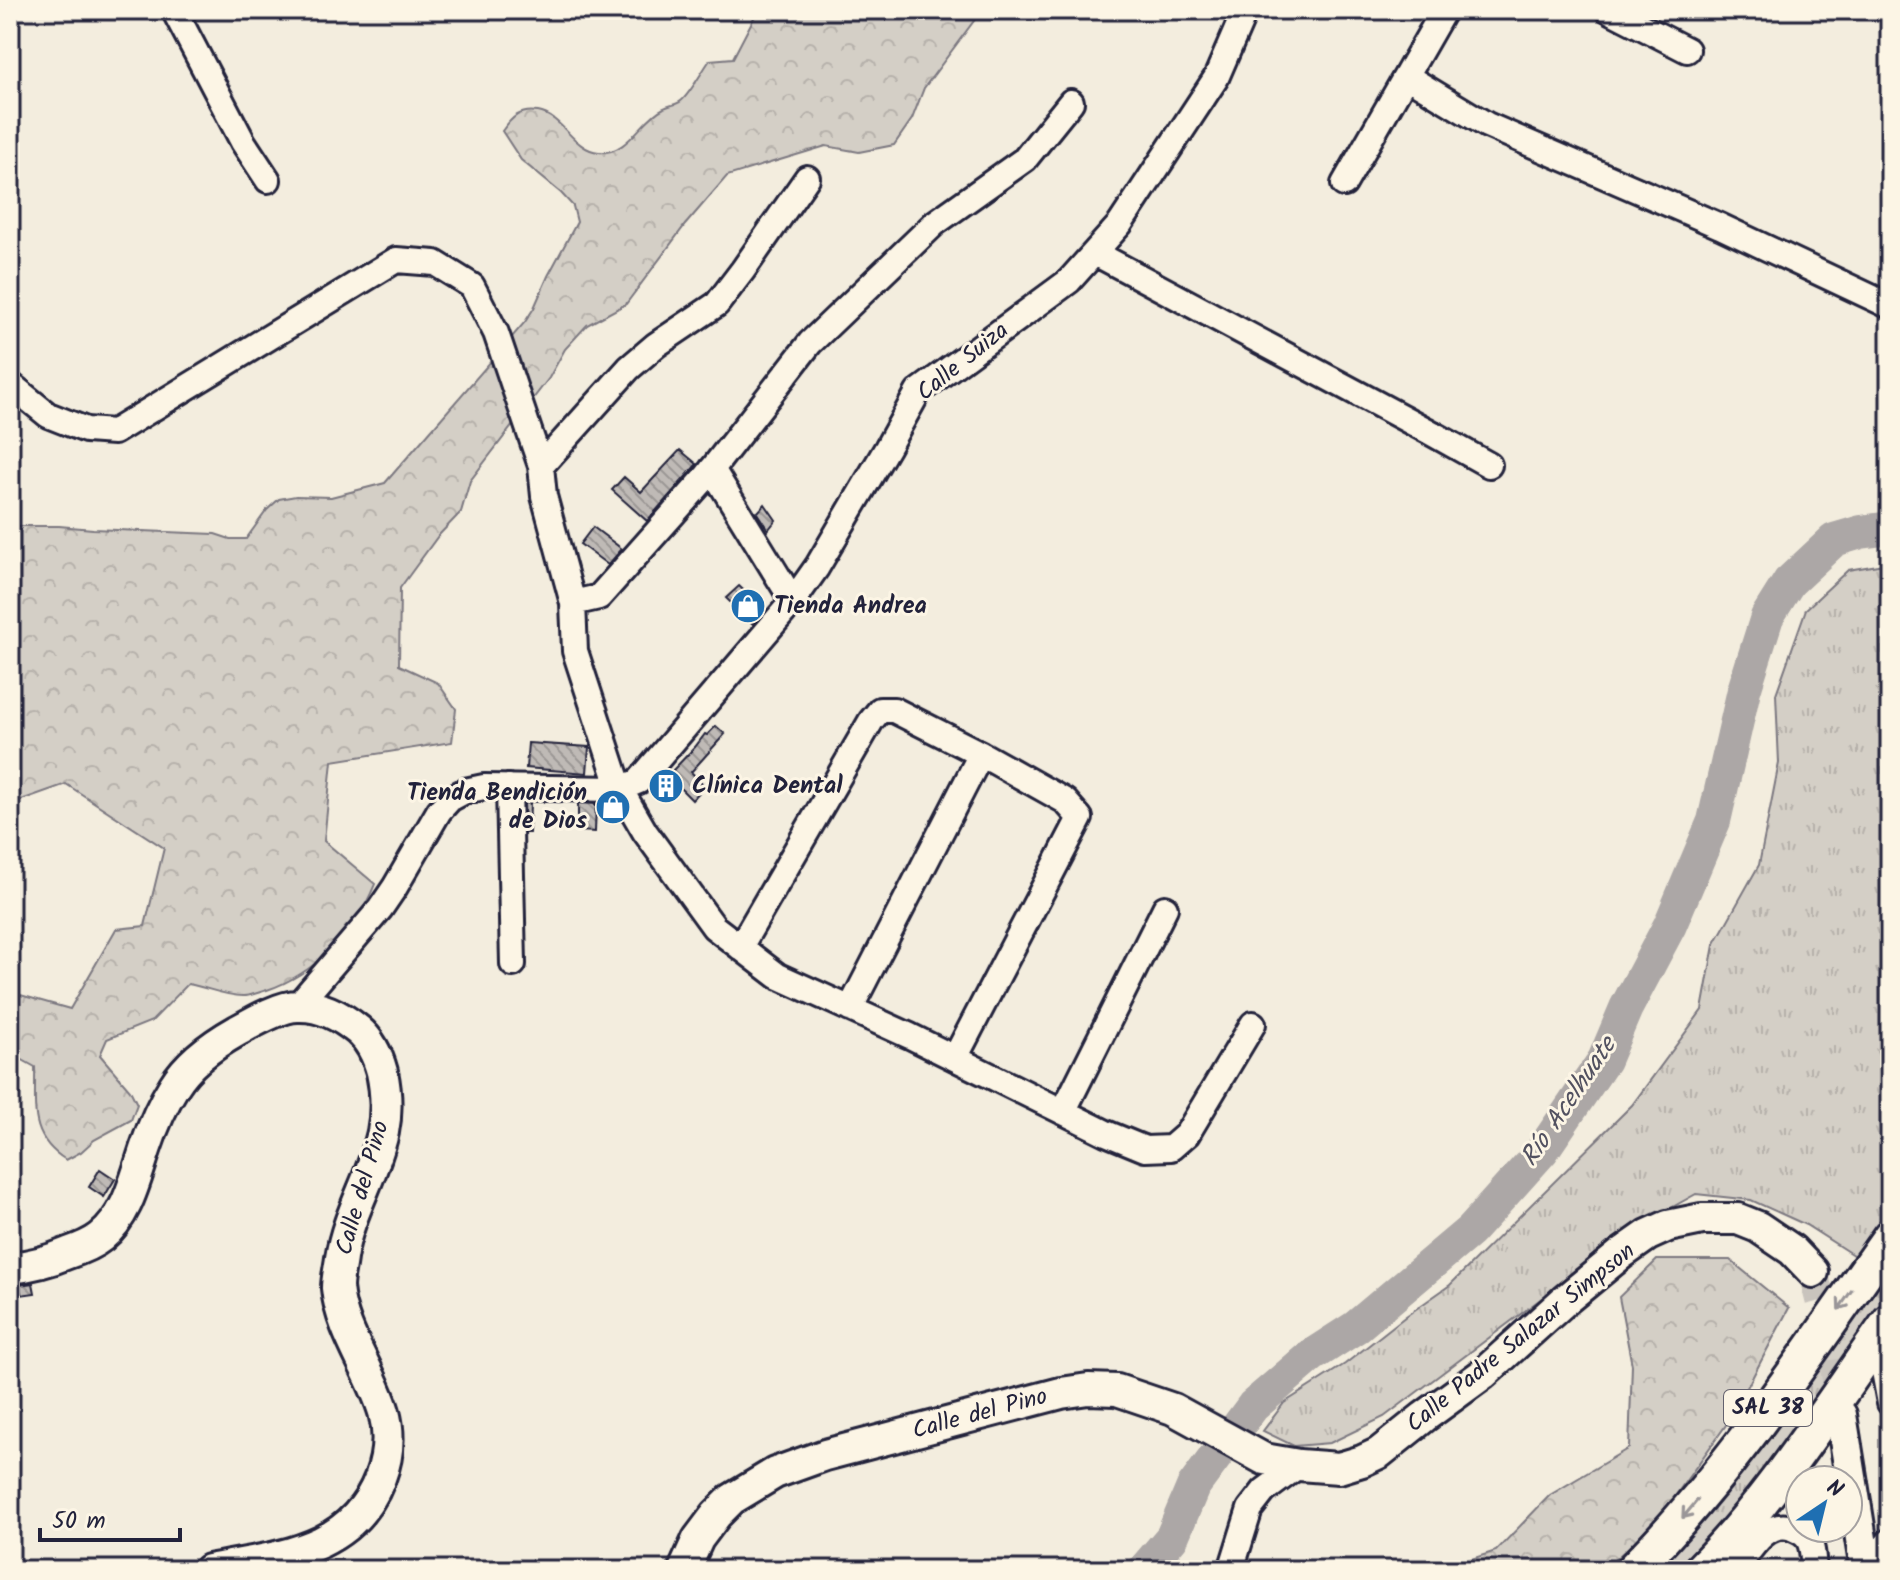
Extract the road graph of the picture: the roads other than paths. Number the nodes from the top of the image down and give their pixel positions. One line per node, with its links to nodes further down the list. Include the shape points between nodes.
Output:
1 (174, 10): 9 (street)
2 (1243, 10): 11 (street, Calle Suiza, via 1216,78 1120,224)
3 (1444, 10): 6 (street)
4 (1609, 10): 5 (street)
5 (1687, 50)
6 (1406, 76): 10 (street); 12 (street, via 1487,125)
7 (1071, 102): 16 (street, via 1025,159 935,223 810,343)
8 (807, 178): 15 (street, via 717,304 629,368)
9 (268, 180)
10 (1344, 184)
11 (1095, 253): 14 (street); 17 (street, Calle Suiza, via 1069,281 918,392)
12 (1890, 306)
13 (10, 384): 15 (street, via 48,415 86,430 114,432 396,260 435,263 472,286 496,333)
14 (1489, 465)
15 (541, 466): 18 (street)
16 (712, 469): 17 (street); 18 (street, via 599,597)
17 (793, 601): 21 (street, Calle Suiza, via 639,781)
18 (573, 603): 21 (street, via 575,651)
19 (981, 754): 23 (street, via 894,710 880,710); 26 (street); 28 (street, via 1065,801 1080,818)
20 (509, 787): 21 (street); 24 (street); 25 (street, via 484,787 450,799 380,909)
21 (620, 789): 23 (street, via 714,927)
22 (1165, 908): 29 (street)
23 (740, 947): 26 (street, via 778,976)
24 (513, 964)
25 (297, 1006): 31 (main road, via 228,1036 191,1065 157,1115 131,1194 103,1235 43,1264); 40 (main road, Calle del Pino, via 330,1011 363,1034 374,1050 385,1087 384,1130 343,1242 337,1286 347,1325 384,1411 385,1464 367,1504 332,1537 285,1555)
26 (850, 1009): 28 (street)
27 (1253, 1024): 29 (street, via 1187,1134 1171,1148 1145,1149)
28 (955, 1058): 29 (street)
29 (1063, 1112)
30 (1890, 1237): 43 (highway, SAL 38, one-way to 43, via 1724,1468)
31 (10, 1268)
32 (1813, 1272): 37 (main road, Calle Padre Salazar Simpson, via 1792,1250 1738,1219 1668,1226 1621,1254 1483,1374 1379,1453 1339,1468)
33 (1884, 1329): 34 (street); 44 (highway, SAL 38, via 1779,1476)
34 (1890, 1403)
35 (1841, 1415): 39 (main road)
36 (1264, 1459): 37 (main road, Calle Padre Salazar Simpson); 41 (main road, Calle del Pino, via 1173,1409 1117,1390 1061,1393 775,1473 716,1515)
37 (1299, 1465): 42 (street, via 1264,1491 1250,1509)
38 (1890, 1541): 39 (street)
39 (1874, 1568)
40 (209, 1570)
41 (684, 1570)
42 (1231, 1570)
43 (1633, 1570)
44 (1701, 1570)
45 (1735, 1570): 46 (street, via 1764,1534 1774,1527 1789,1527 1809,1539)
46 (1814, 1570)

